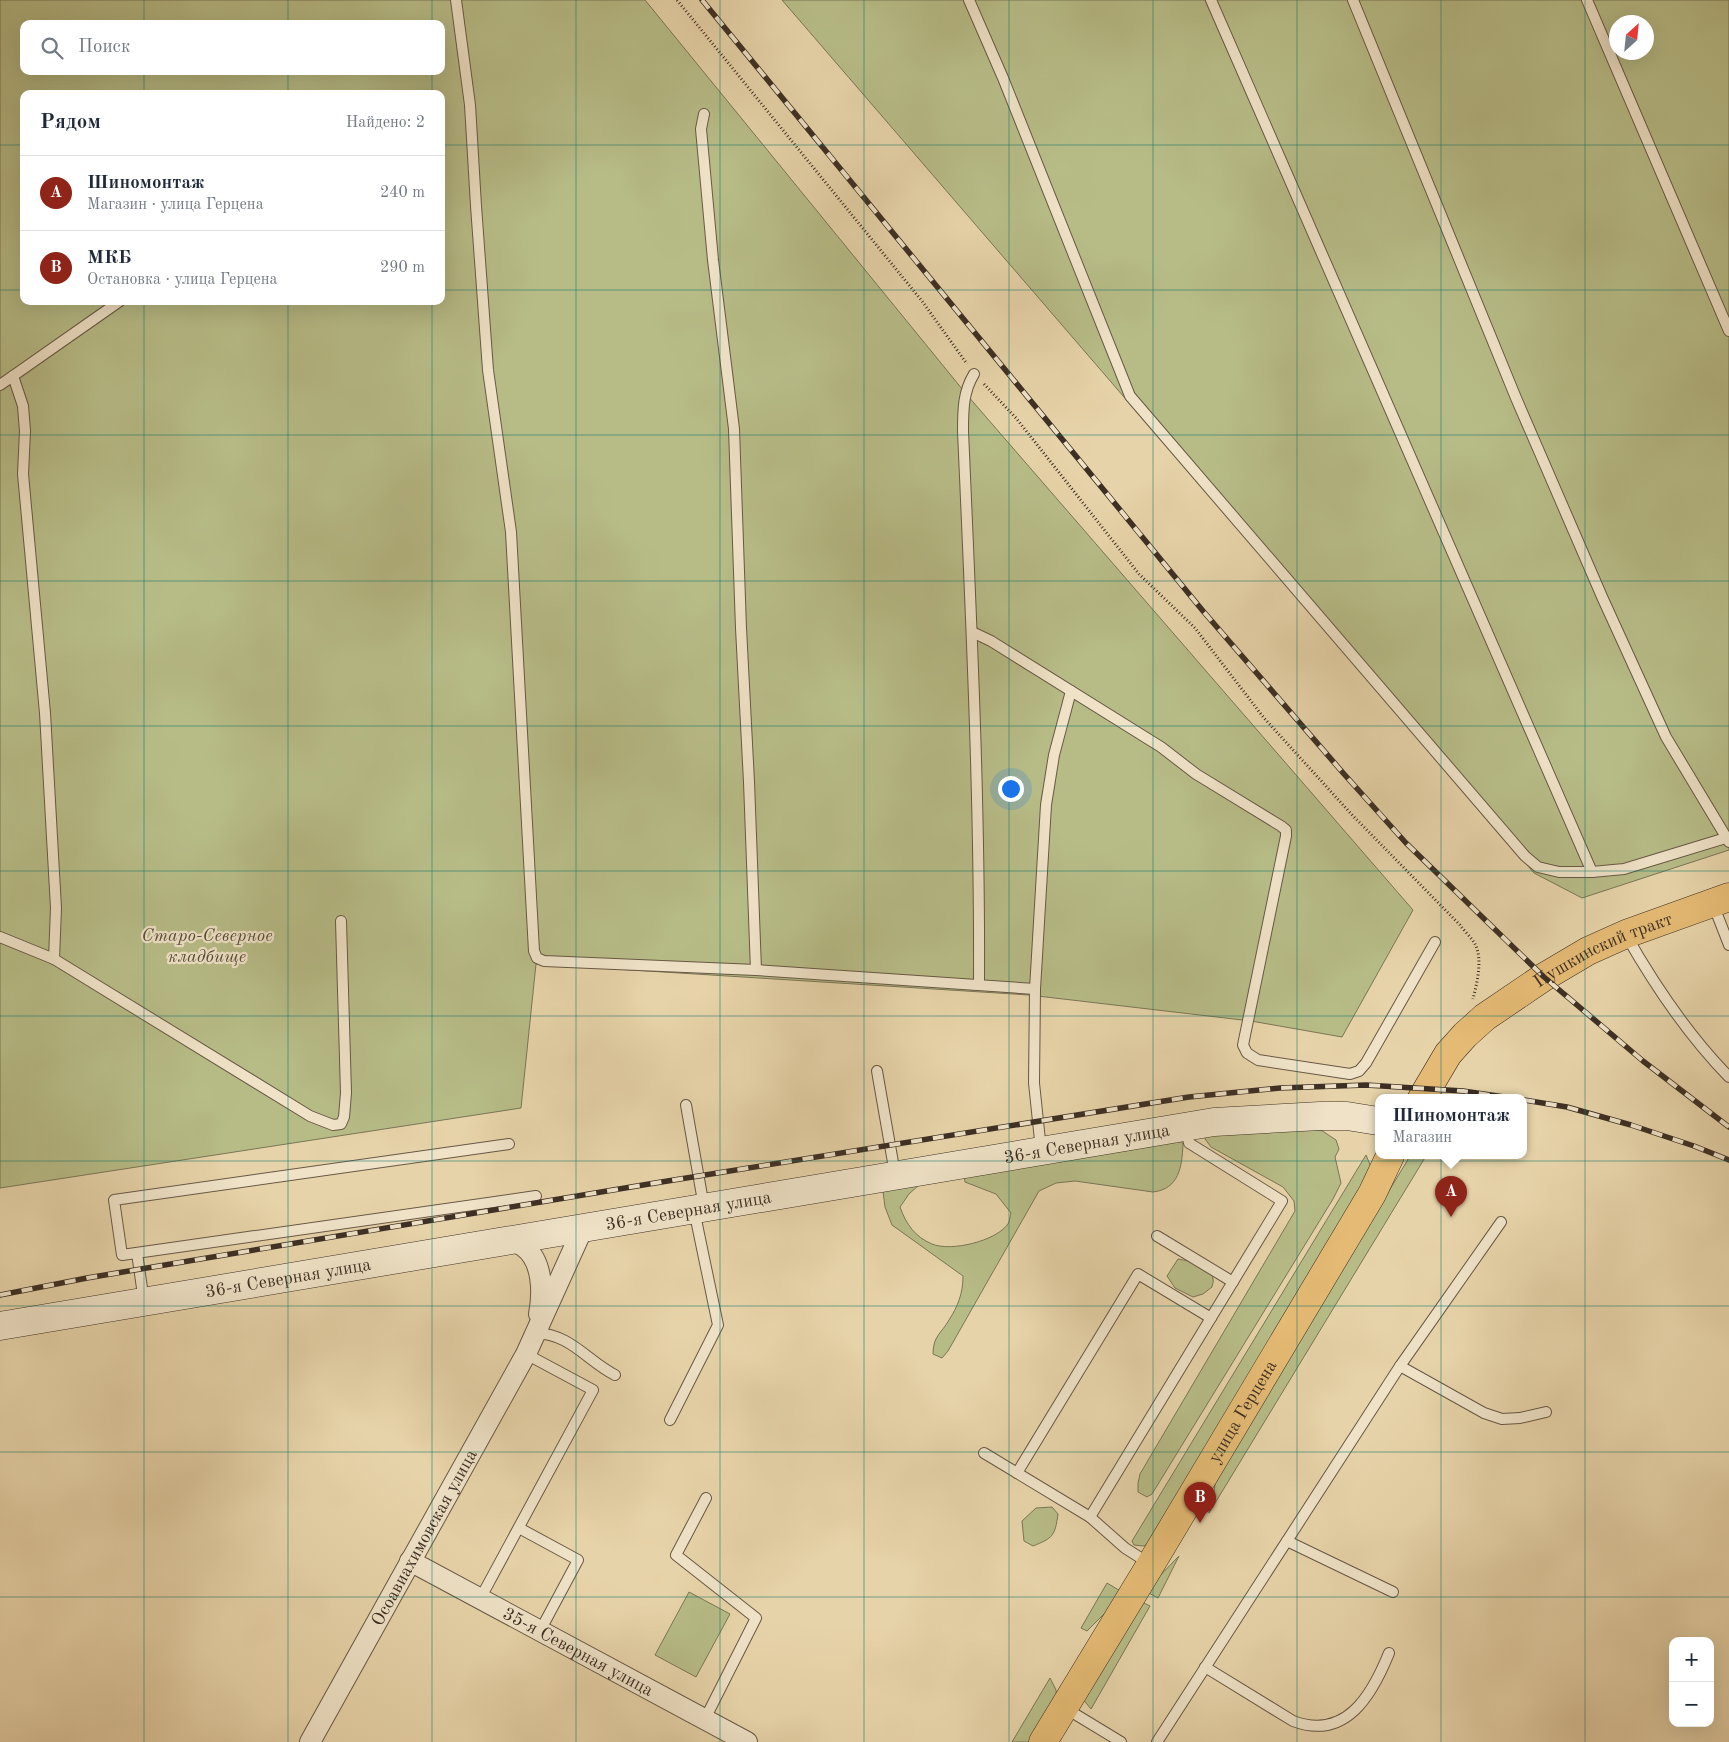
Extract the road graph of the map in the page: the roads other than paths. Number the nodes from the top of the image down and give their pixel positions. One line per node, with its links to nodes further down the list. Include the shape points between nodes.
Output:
1 (456, 0): 23 (lane, via 470,105 488,370 511,532 534,951 537,958 544,961)
2 (969, 0): 15 (lane, via 1130,396 1525,856 1538,867)
3 (1211, 0): 15 (lane)
4 (1353, 0): 14 (lane, via 1516,398 1603,599 1666,738)
5 (1587, 0): 8 (lane)
6 (704, 114): 23 (lane, via 701,129 713,260 734,430)
7 (114, 305): 10 (lane)
8 (1729, 331)
9 (974, 374): 12 (lane, via 967,385 963,413)
10 (14, 376): 11 (lane); 22 (lane, via 23,406 23,474 46,713 56,908)
11 (0, 385)
12 (972, 632): 13 (lane); 24 (lane, via 980,896)
13 (1070, 690): 20 (lane, via 1286,830 1243,1045 1247,1053 1258,1060 1350,1074 1359,1071); 25 (lane, via 1046,804)
14 (1729, 839): 15 (lane, via 1624,869)
15 (1592, 872)
16 (1721, 899): 18 (main road, Пушкинский тракт); 21 (lane)
17 (341, 921): 22 (lane, via 346,1093 341,1124 333,1125 310,1116)
18 (1626, 934): 27 (lane, via 1651,979); 28 (main road, Пушкинский тракт, via 1544,977 1481,1021 1448,1054)
19 (0, 937): 22 (lane)
20 (1435, 942)
21 (1729, 945)
22 (54, 959)
23 (756, 970): 24 (lane)
24 (979, 985): 25 (lane)
25 (1035, 989): 33 (lane, via 1034,1084)
26 (877, 1071): 35 (lane)
27 (1729, 1078)
28 (1424, 1094)
29 (686, 1105): 37 (lane)
30 (1375, 1120): 31 (main road, 36-я Северная улица, via 1320,1116 1214,1122)
31 (1186, 1127): 33 (main road, 36-я Северная улица); 43 (lane, via 1189,1143 1282,1201)
32 (509, 1144): 42 (lane, via 114,1200 122,1255)
33 (1041, 1151): 35 (main road, 36-я Северная улица)
34 (1389, 1159): 60 (main road, улица Герцена, via 1372,1194)
35 (896, 1175): 37 (main road, 36-я Северная улица)
36 (536, 1196): 42 (lane)
37 (699, 1208): 39 (main road, 36-я Северная улица); 52 (lane, via 718,1325)
38 (1501, 1222): 49 (lane)
39 (583, 1228): 41 (main road, 36-я Северная улица); 47 (street, Осоавиахимовская улица)
40 (1157, 1236): 43 (lane)
41 (510, 1240): 44 (main road, 36-я Северная улица); 47 (street, Осоавиахимовская улица, via 525,1247 536,1262 541,1282 541,1306)
42 (137, 1253): 44 (lane)
43 (1233, 1282): 45 (lane)
44 (144, 1303): 46 (main road, 36-я Северная улица)
45 (1211, 1318): 54 (lane, via 1138,1274); 56 (lane)
46 (0, 1326)
47 (535, 1333): 48 (street, Осоавиахимовская улица); 50 (lane, via 560,1337)
48 (526, 1354): 57 (lane, via 592,1390); 59 (street, Осоавиахимовская улица)
49 (1400, 1366): 51 (lane, via 1484,1413 1502,1419); 58 (lane)
50 (615, 1375)
51 (1546, 1412)
52 (670, 1420)
53 (984, 1453): 54 (lane)
54 (1017, 1473): 56 (lane)
55 (706, 1498): 67 (lane, via 676,1555 756,1618)
56 (1090, 1518): 60 (lane)
57 (518, 1528): 62 (lane); 63 (lane, via 578,1560)
58 (1287, 1541): 61 (lane); 65 (lane)
59 (410, 1561): 62 (street, 35-я Северная улица); 68 (street, Осоавиахимовская улица)
60 (1151, 1564): 66 (main road, улица Герцена)
61 (1392, 1592)
62 (480, 1598): 63 (street, 35-я Северная улица)
63 (540, 1631): 67 (street, 35-я Северная улица)
64 (1389, 1653): 65 (lane, via 1378,1680 1354,1712 1339,1721 1320,1726 1293,1721)
65 (1205, 1667): 72 (lane)
66 (1064, 1707): 70 (main road, улица Герцена); 71 (lane)
67 (704, 1719): 69 (street, 35-я Северная улица)
68 (310, 1742)
69 (747, 1742)
70 (1043, 1742)
71 (1121, 1742)
72 (1157, 1742)

